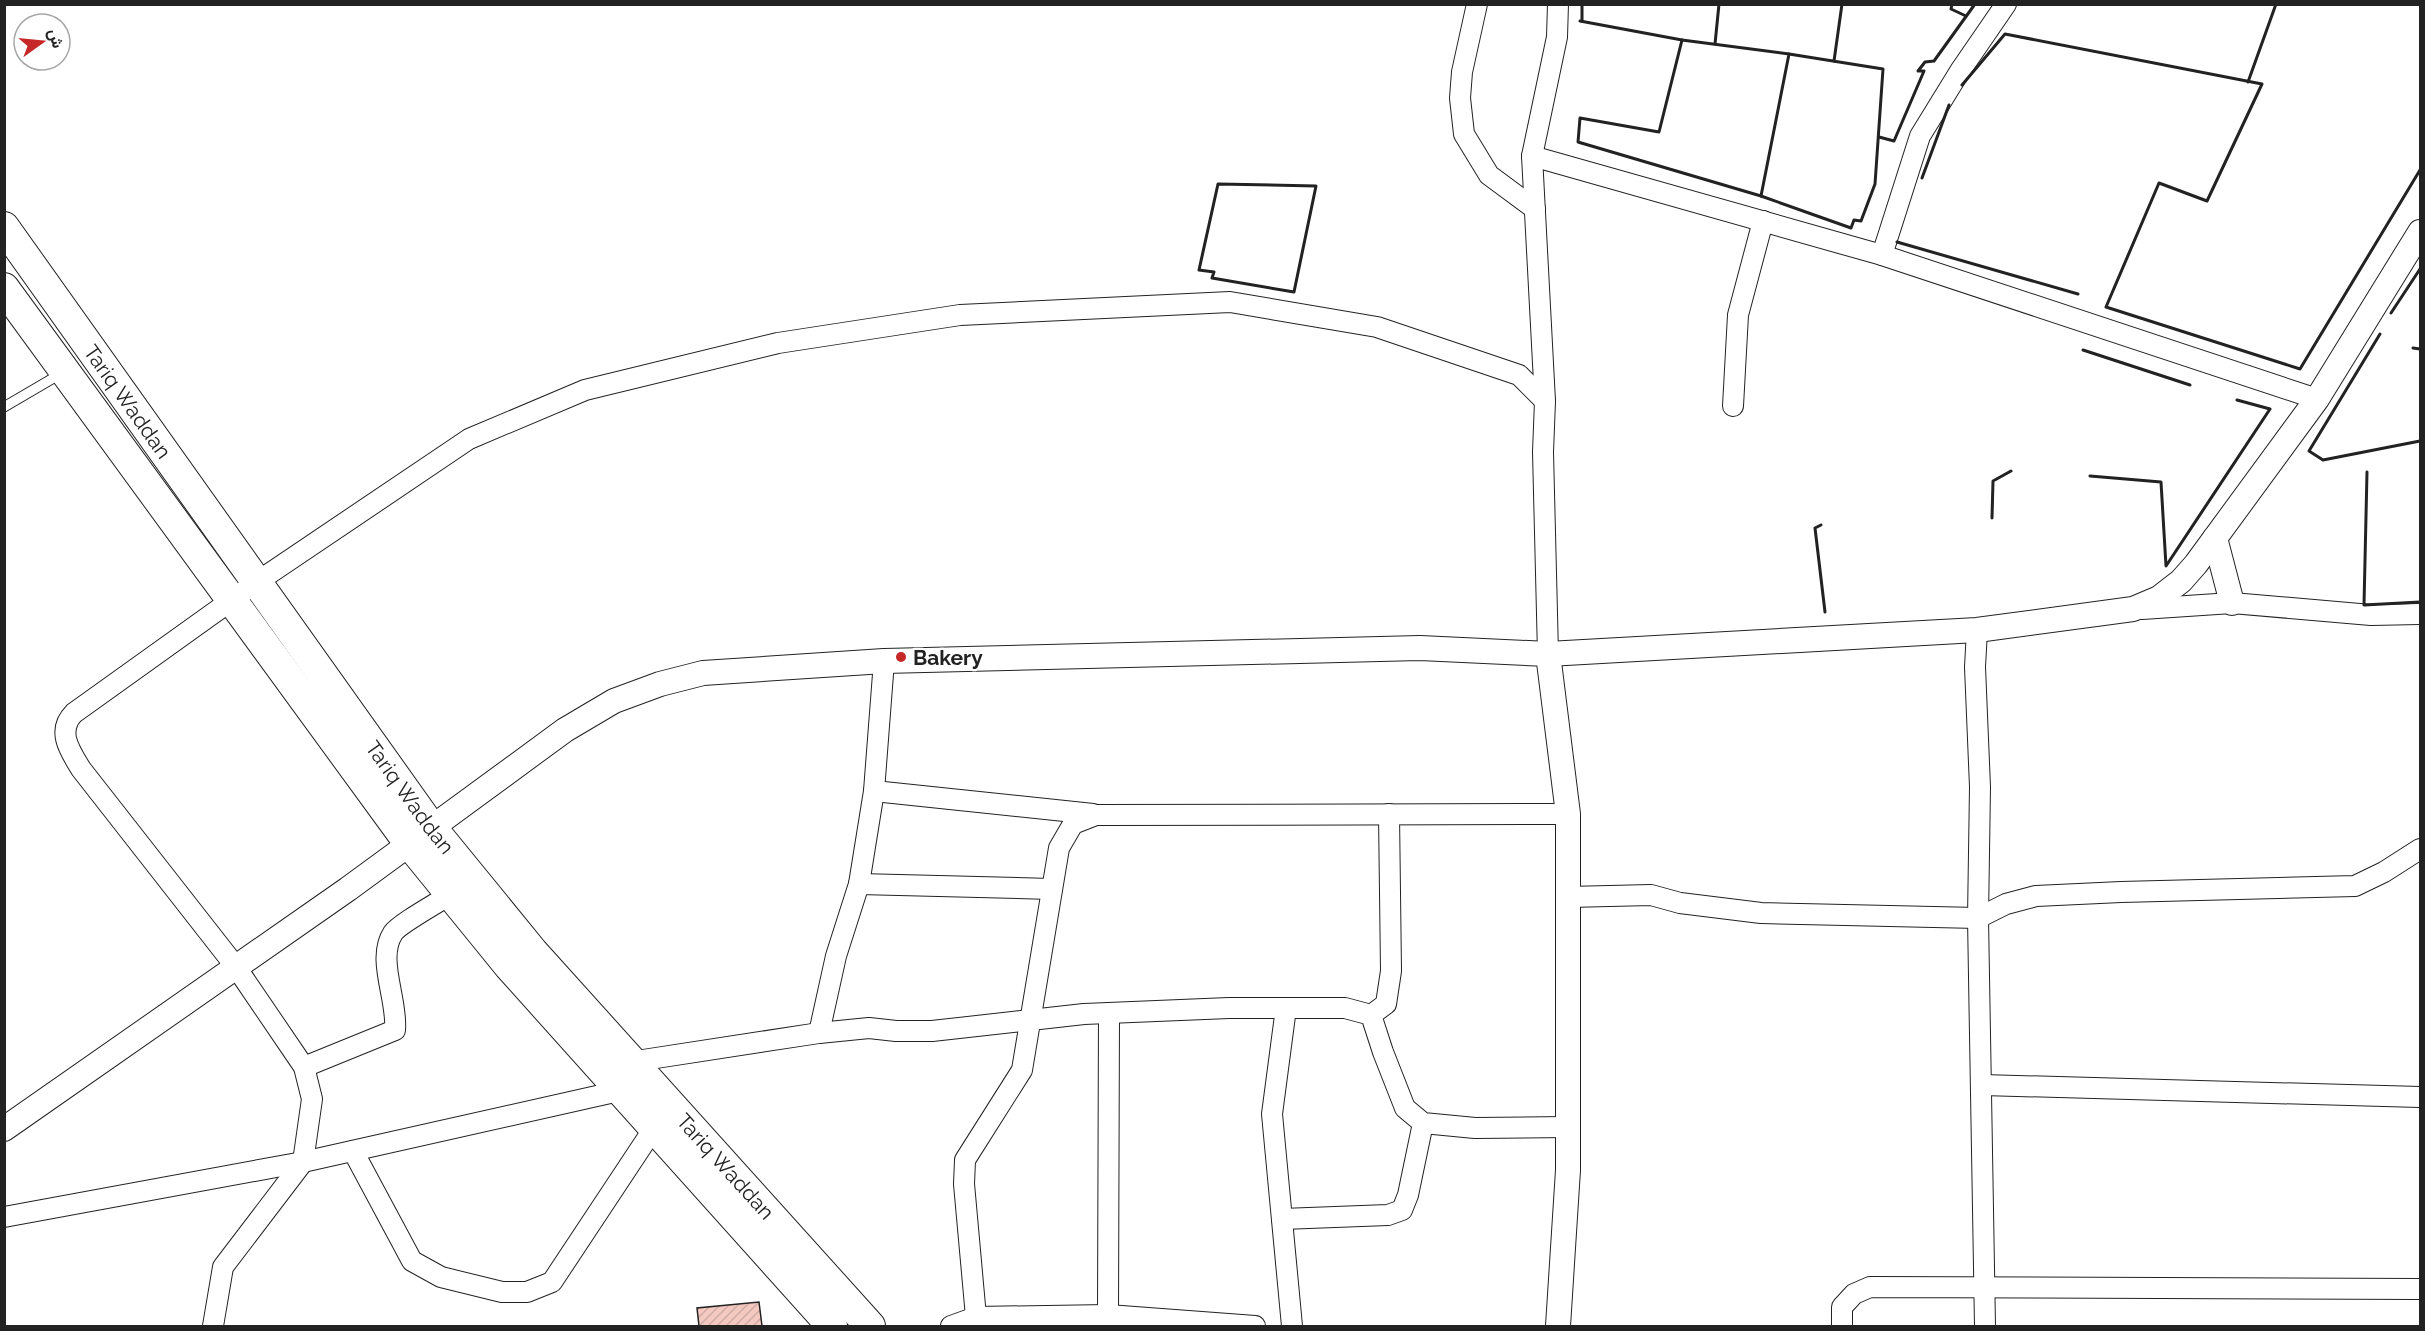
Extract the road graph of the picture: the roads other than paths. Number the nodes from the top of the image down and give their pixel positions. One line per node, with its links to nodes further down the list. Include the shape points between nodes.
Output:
1 (1477, 4): 5 (street, via 1462,72 1464,134 1489,175)
2 (1558, 4): 4 (street, via 1557,37)
3 (2007, 4): 9 (street, via 1920,136)
4 (1532, 156): 5 (street); 6 (street)
5 (1535, 209): 13 (street)
6 (1763, 221): 9 (street); 14 (street, via 1738,315)
7 (4, 227): 17 (main road, Tariq Waddan)
8 (2421, 232): 12 (street)
9 (1882, 255): 12 (street)
10 (5, 289): 11 (main road, Tariq Waddan)
11 (65, 372): 15 (lane); 18 (main road, Tariq Waddan)
12 (2317, 399): 16 (street)
13 (1545, 401): 17 (street, via 1519,375 1377,327 1230,302 960,315 778,343 585,390 469,440); 23 (street)
14 (1733, 406)
15 (4, 407)
16 (2215, 538): 19 (street); 20 (street, via 2181,580 2159,598)
17 (257, 582): 18 (street); 29 (main road, Tariq Waddan)
18 (233, 600): 29 (main road, Tariq Waddan); 36 (street, via 74,713 65,729 66,744 81,769)
19 (2232, 603): 20 (street); 21 (street, via 2371,615)
20 (2133, 609): 22 (street)
21 (2421, 614)
22 (1977, 630): 23 (street); 35 (street)
23 (1548, 654): 24 (street, via 1420,648); 27 (street)
24 (884, 661): 25 (street); 29 (street, via 703,673 614,701 565,730)
25 (874, 791): 28 (street); 31 (street)
26 (1389, 814): 27 (street); 28 (street); 39 (street, via 1391,971 1386,1004)
27 (1568, 814): 34 (street)
28 (1096, 815): 32 (street, via 1073,824 1059,848)
29 (420, 835): 33 (main road, Tariq Waddan); 36 (street); 42 (main road, Tariq Waddan, via 533,952)
30 (2421, 849): 35 (street, via 2355,886 2036,896 2006,904)
31 (859, 884): 32 (street); 41 (street, via 836,956)
32 (1052, 889): 40 (street)
33 (451, 894): 43 (street, via 393,932 386,951 395,1030); 45 (main road, Tariq Waddan)
34 (1568, 897): 35 (street, via 1652,895 1680,903 1761,913); 48 (street)
35 (1978, 918): 44 (street)
36 (236, 967): 43 (street); 50 (street)
37 (1286, 1008): 38 (street); 39 (street, via 1345,1008); 54 (street, via 1272,1114)
38 (1109, 1013): 40 (street); 57 (street)
39 (1371, 1015): 47 (street, via 1405,1108)
40 (1030, 1020): 41 (street, via 932,1030 869,1028); 58 (street, via 1022,1070 965,1160)
41 (819, 1033): 42 (street)
42 (630, 1062): 61 (main road, Tariq Waddan)
43 (304, 1067): 52 (street, via 312,1099)
44 (1982, 1085): 46 (street); 55 (street)
45 (619, 1091): 49 (main road, Tariq Waddan); 51 (street)
46 (2421, 1096)
47 (1423, 1123): 48 (street, via 1475,1128); 54 (street, via 1402,1210 1388,1215)
48 (1567, 1127): 65 (street)
49 (654, 1128): 51 (street, via 552,1282 527,1292 502,1292 441,1277 412,1261); 60 (main road, Tariq Waddan)
50 (4, 1130)
51 (353, 1151): 52 (street)
52 (303, 1162): 53 (street); 59 (street, via 224,1268)
53 (4, 1217)
54 (1282, 1219): 64 (street)
55 (1984, 1288): 56 (street); 66 (street, via 1870,1287 1854,1294 1842,1307); 67 (street)
56 (2421, 1289)
57 (1108, 1315): 58 (street); 63 (street)
58 (976, 1317): 62 (street)
59 (213, 1326)
60 (832, 1326)
61 (870, 1326)
62 (951, 1326)
63 (1255, 1326)
64 (1292, 1326)
65 (1558, 1326)
66 (1842, 1326)
67 (1985, 1326)

